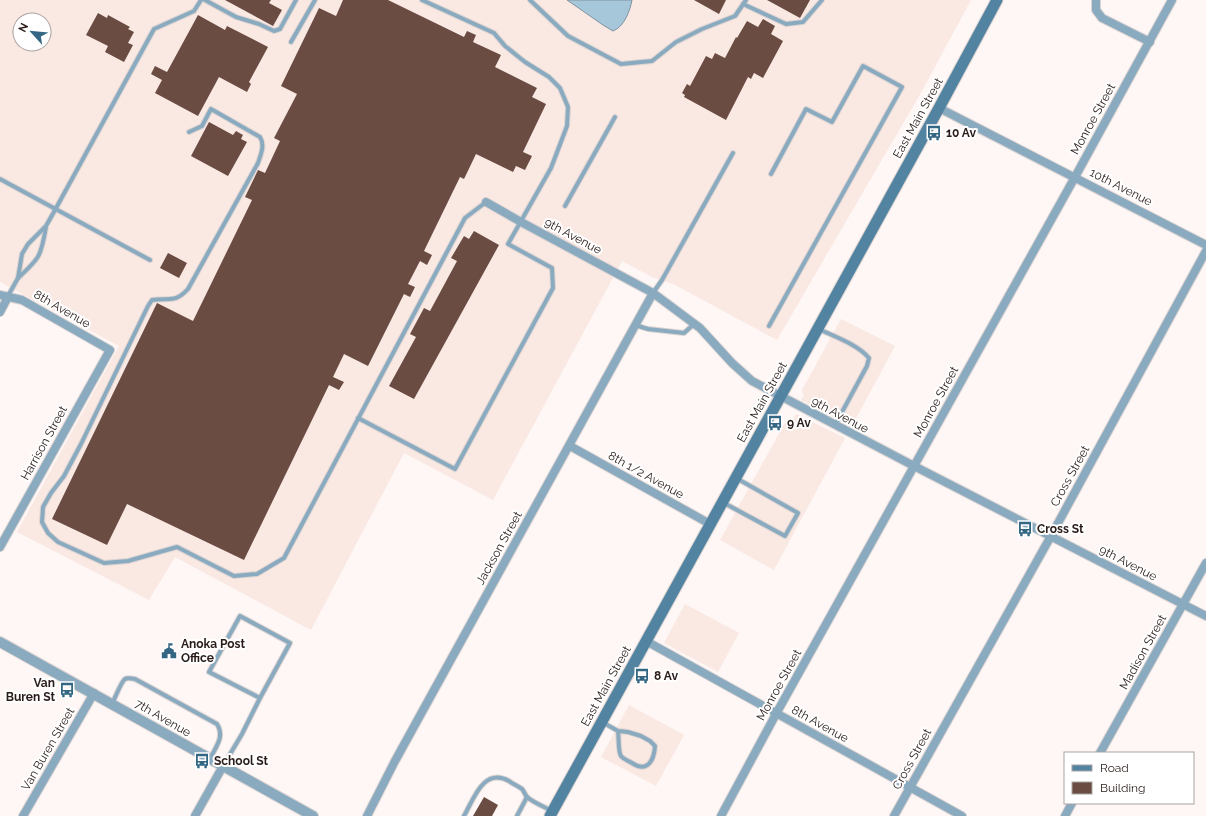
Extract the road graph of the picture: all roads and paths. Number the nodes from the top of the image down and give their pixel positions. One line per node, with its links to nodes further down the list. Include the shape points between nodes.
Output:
1 (200, 0): 23 (lane, via 194,11 154,29)
2 (205, 0): 3 (lane, via 236,17 274,31 280,29)
3 (296, 0)
4 (315, 0): 12 (lane)
5 (422, 0): 24 (lane, via 494,33 505,46 549,77 560,88 568,107 567,126 551,168)
6 (530, 0): 11 (lane, via 568,36 621,64 652,61 676,42 734,16)
7 (822, 0): 11 (lane, via 804,22 786,24)
8 (996, 0): 14 (main road, East Main Street)
9 (1096, 0): 13 (street, via 1096,10 1102,18)
10 (1172, 0): 13 (street, Monroe Street)
11 (745, 2)
12 (291, 42)
13 (1150, 42): 19 (street, Monroe Street)
14 (939, 108): 19 (street, 10th Avenue); 36 (main road, East Main Street)
15 (615, 117): 22 (lane)
16 (189, 132): 39 (lane, via 202,126 211,109 260,136 263,148 258,163 188,289 176,299 152,300 148,306 81,444 43,507 42,522 48,533 58,542 104,563 128,561 177,547 234,576 257,574 284,558)
17 (733, 153): 30 (lane, via 665,276)
18 (771, 174): 35 (lane, via 806,109 832,122 863,66 902,87)
19 (1075, 177): 26 (street, 10th Avenue); 42 (street, Monroe Street)
20 (0, 179): 23 (lane)
21 (486, 202): 24 (street, 9th Avenue); 39 (lane, via 465,218)
22 (565, 206)
23 (55, 210): 25 (lane); 28 (lane)
24 (521, 222): 30 (street, 9th Avenue); 39 (lane, via 508,244 552,268 553,288 455,469)
25 (46, 226): 29 (lane, via 22,254); 29 (lane, via 42,250 35,262)
26 (1206, 244)
27 (1206, 251): 46 (street, Cross Street)
28 (150, 260)
29 (18, 278): 31 (lane)
30 (653, 292): 33 (street, 9th Avenue); 34 (street, Jackson Street)
31 (4, 296): 32 (street); 37 (street, 8th Avenue, via 22,300)
32 (0, 312)
33 (694, 324): 34 (lane, via 684,333 648,330); 38 (street, 9th Avenue, via 752,381)
34 (636, 325): 41 (street, Jackson Street)
35 (769, 326)
36 (818, 328): 38 (main road, East Main Street); 40 (lane, via 864,353 868,358 867,366)
37 (110, 350): 47 (street, Harrison Street)
38 (780, 397): 40 (street, 9th Avenue); 43 (main road, East Main Street)
39 (358, 418)
40 (835, 425): 42 (street, 9th Avenue)
41 (570, 446): 45 (street, 8th 1/2 Avenue); 69 (street, Jackson Street)
42 (914, 466): 46 (street, 9th Avenue); 56 (street, Monroe Street)
43 (735, 478): 44 (main road, East Main Street); 44 (lane, via 798,513 785,536)
44 (722, 502): 45 (main road, East Main Street)
45 (710, 524): 51 (main road, East Main Street)
46 (1050, 536): 49 (street, 9th Avenue); 62 (street, Cross Street)
47 (0, 547)
48 (1206, 563): 49 (street, Madison Street)
49 (1183, 604): 50 (street, 9th Avenue); 59 (street, Madison Street)
50 (1206, 616)
51 (646, 641): 56 (street, 8th Avenue); 57 (main road, East Main Street)
52 (0, 642): 53 (street, 7th Avenue)
53 (94, 693): 55 (street, 7th Avenue); 66 (street, Van Buren Street)
54 (260, 698): 54 (lane, via 209,672 240,616 290,643); 61 (lane)
55 (112, 704): 60 (street, 7th Avenue); 60 (lane, via 122,683 130,678 217,724 220,736)
56 (776, 714): 62 (street, 8th Avenue); 72 (street, Monroe Street)
57 (602, 721): 58 (lane); 65 (main road, East Main Street)
58 (618, 731): 58 (lane, via 619,751 622,757 636,766 648,765 654,755 655,746 641,736)
59 (1101, 752)
60 (210, 759): 61 (street, 7th Avenue)
61 (223, 766): 67 (street); 68 (street, 7th Avenue)
62 (910, 787): 73 (street, Cross Street); 74 (street, 8th Avenue)
63 (527, 797): 65 (lane); 70 (lane, via 518,786 501,777 495,777 478,790); 71 (lane)
64 (1071, 804): 75 (street)
65 (551, 814)
66 (23, 816)
67 (195, 816)
68 (313, 816)
69 (367, 816)
70 (464, 816)
71 (517, 816)
72 (721, 816)
73 (894, 816)
74 (962, 816)
75 (1065, 816)

